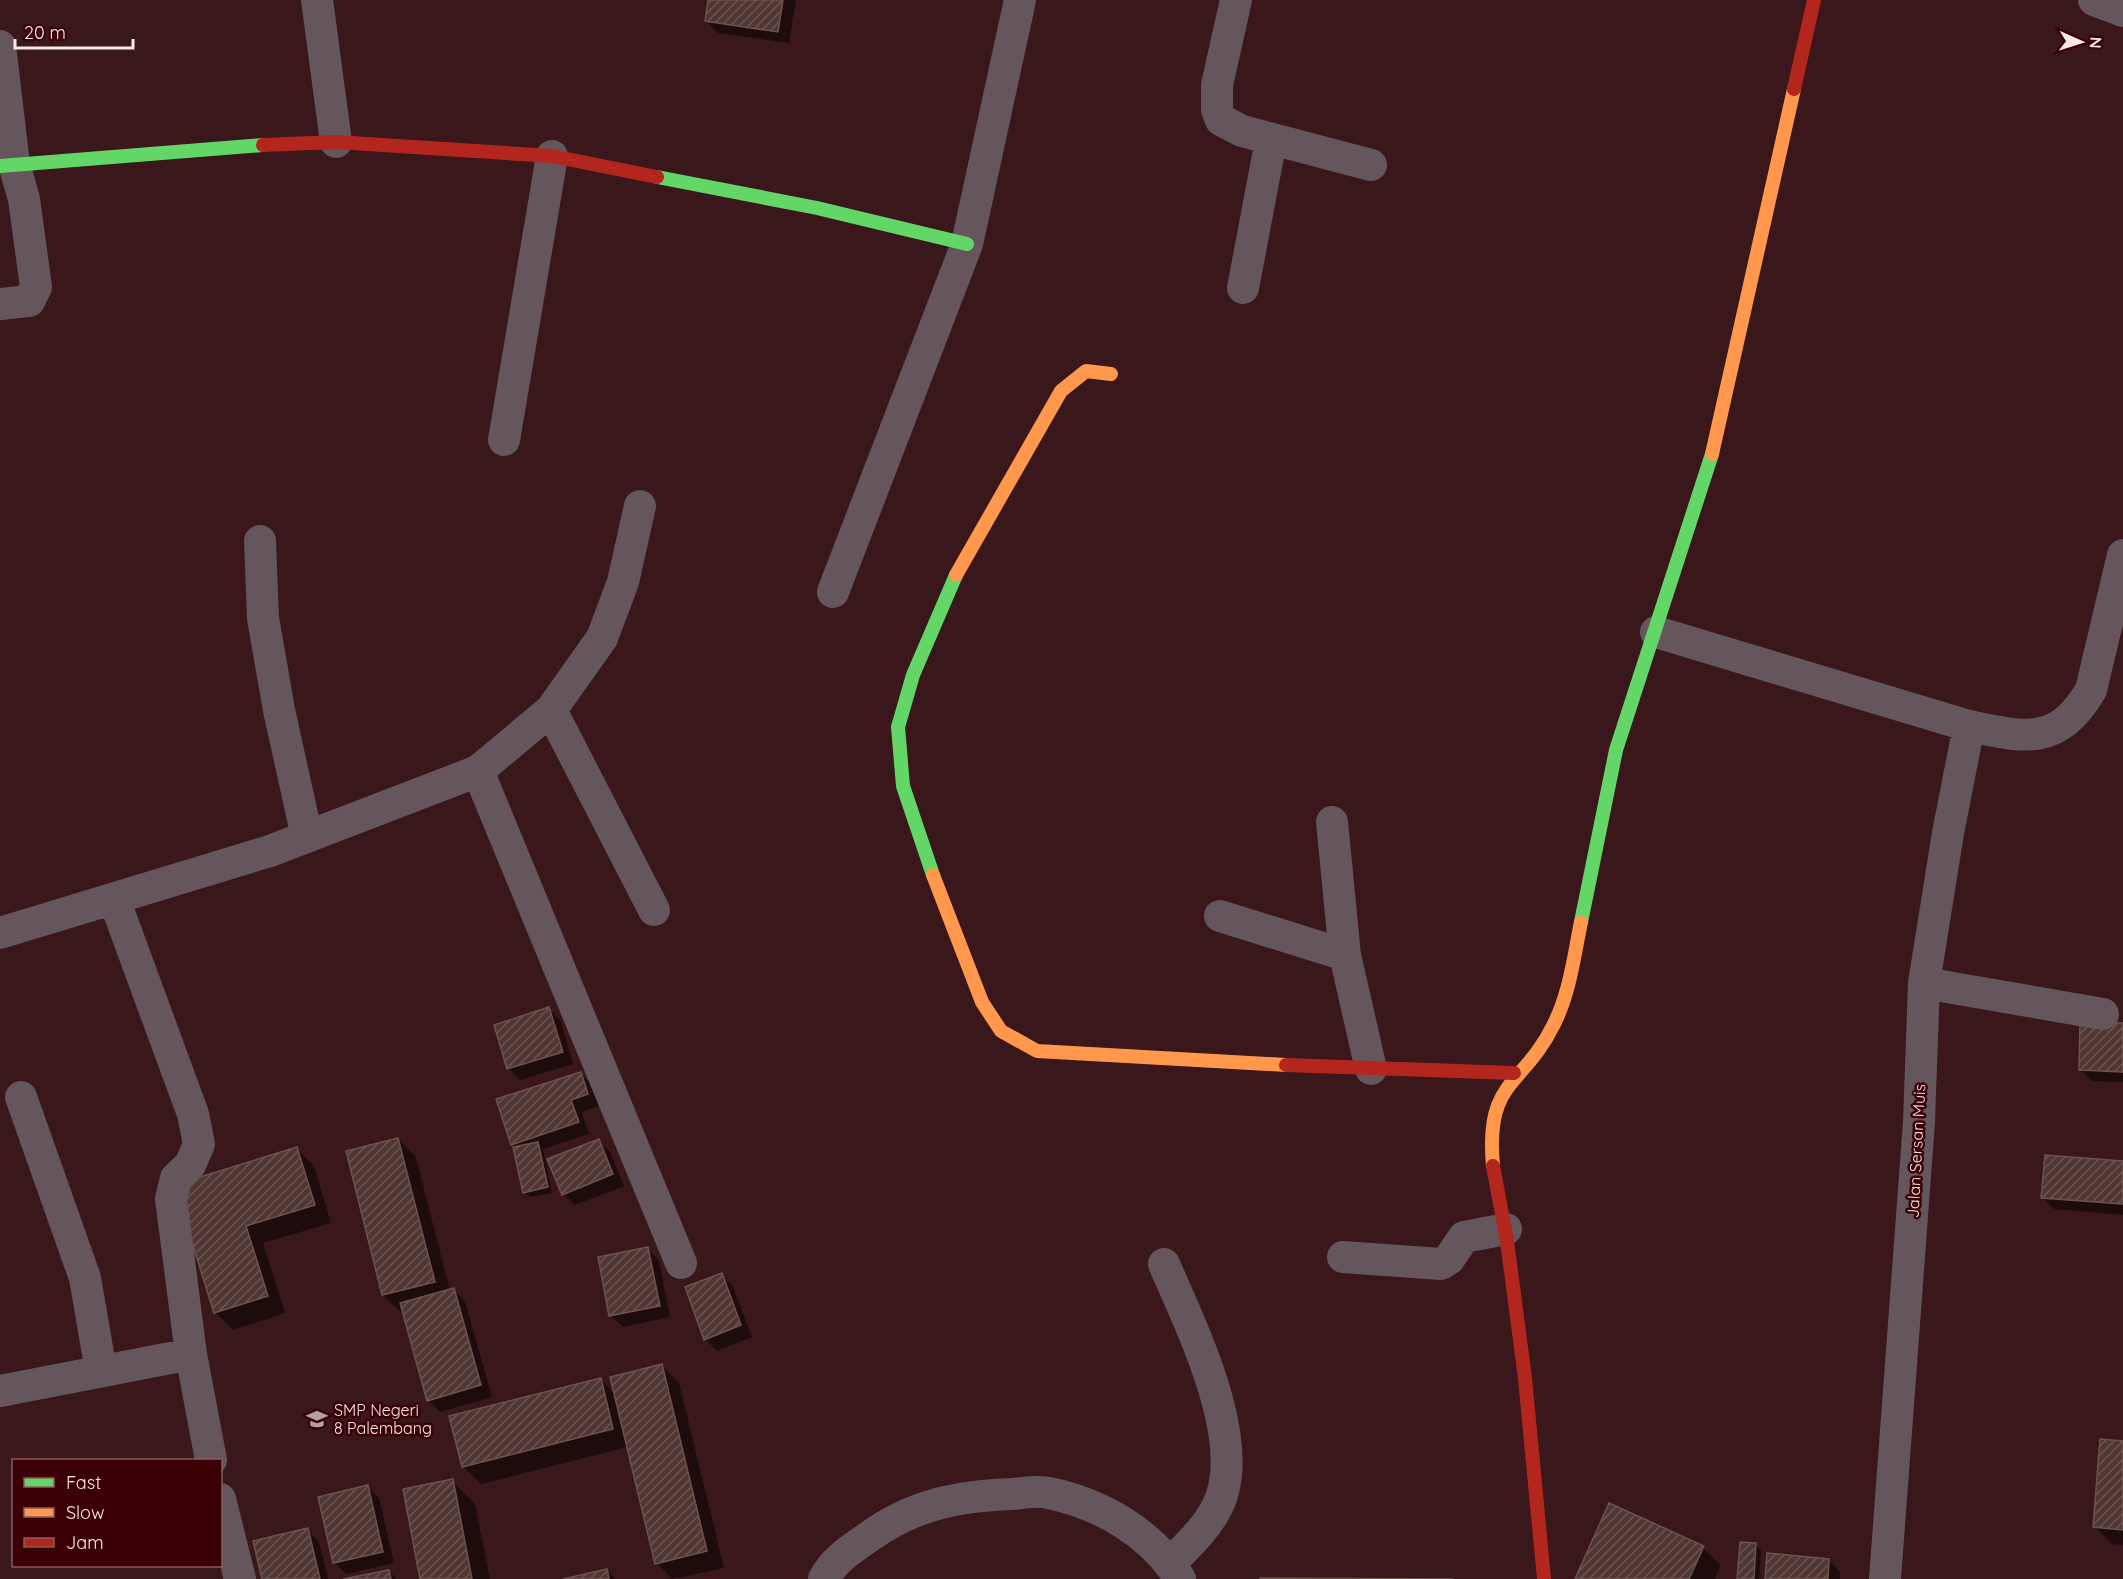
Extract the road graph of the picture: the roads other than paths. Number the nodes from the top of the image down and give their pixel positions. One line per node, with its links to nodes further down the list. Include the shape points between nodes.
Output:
1 (317, 0): 9 (street)
2 (1020, 0): 13 (street)
3 (1236, 0): 8 (street, via 1219,69 1216,110 1230,127)
4 (1814, 0): 22 (street, via 1712,455)
5 (2094, 0): 6 (street)
6 (2123, 11)
7 (0, 46): 11 (street)
8 (1271, 140): 12 (street); 14 (street)
9 (336, 142): 10 (street); 11 (street, via 235,146)
10 (552, 156): 13 (street, via 817,208); 17 (street)
11 (7, 165): 15 (street, via 24,199 36,287 29,301)
12 (1371, 165)
13 (967, 244): 21 (street)
14 (1243, 288)
15 (0, 304)
16 (1111, 374): 35 (street, via 1086,371 1061,392 949,588 913,675 898,727 903,786 961,954 982,1002 1001,1031 1037,1051)
17 (504, 440)
18 (640, 506): 23 (street, via 610,622)
19 (260, 541): 27 (street, via 263,618)
20 (2123, 555): 24 (street, via 2091,690 2080,709 2065,725 2046,732 2025,735)
21 (833, 592)
22 (1656, 632): 24 (street); 36 (street, via 1616,750 1565,999 1539,1048)
23 (551, 710): 25 (street); 29 (street)
24 (1970, 726): 33 (street, Jalan Sersan Muis)
25 (478, 771): 27 (street); 40 (street)
26 (1332, 822): 32 (street)
27 (307, 837): 28 (street)
28 (114, 899): 31 (street); 42 (street, via 193,1114 199,1144 190,1165 176,1178 171,1199)
29 (654, 910)
30 (1220, 916): 32 (street)
31 (1, 925)
32 (1345, 955): 35 (street)
33 (1924, 983): 34 (street); 51 (street, Jalan Sersan Muis, via 1919,1122)
34 (2103, 1014)
35 (1371, 1069): 36 (street)
36 (1514, 1073): 38 (street, via 1494,1112 1491,1133)
37 (21, 1097): 43 (street, via 85,1278)
38 (1506, 1229): 39 (street, via 1464,1237 1449,1260 1441,1264); 50 (street, via 1532,1422)
39 (1343, 1257)
40 (681, 1263)
41 (1164, 1264): 47 (street, via 1205,1358 1227,1459 1226,1480 1217,1507)
42 (191, 1354): 43 (street); 45 (street)
43 (101, 1371): 44 (street)
44 (0, 1391)
45 (211, 1459)
46 (222, 1507): 48 (street)
47 (1175, 1571): 49 (street, via 1131,1528 1105,1510 1048,1492 965,1496 895,1518 841,1556)
48 (240, 1579)
49 (824, 1579)
50 (1544, 1579)
51 (1886, 1579)

